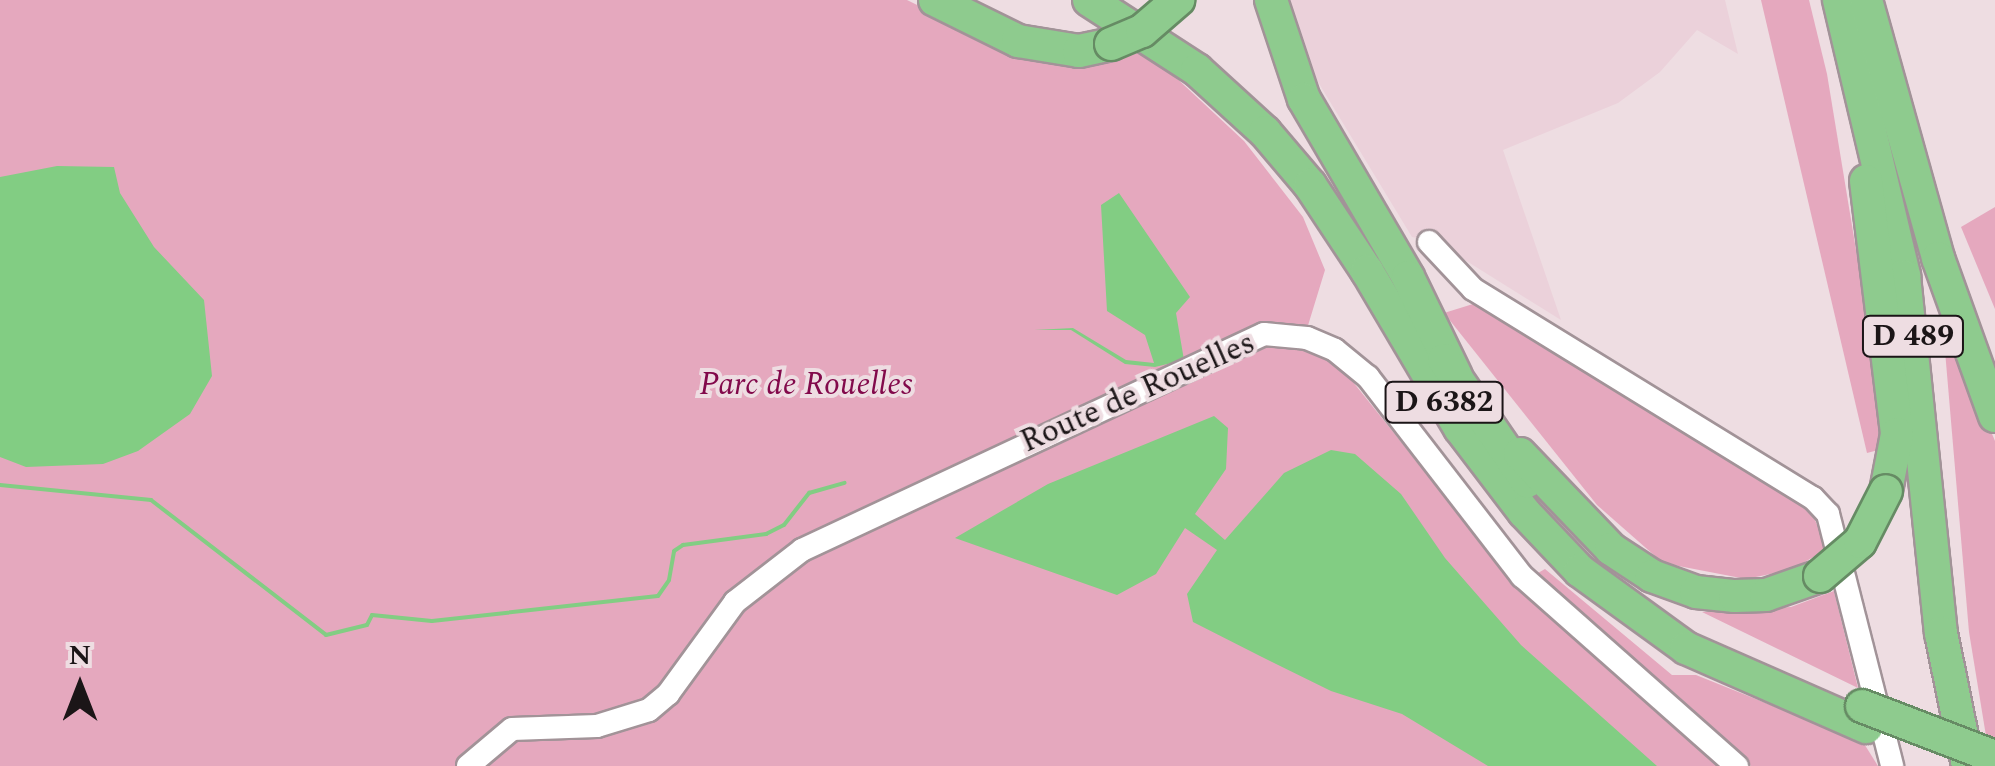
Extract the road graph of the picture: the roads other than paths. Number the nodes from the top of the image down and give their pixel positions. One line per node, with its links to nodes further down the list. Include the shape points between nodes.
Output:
1 (935, 0): 4 (highway, bridge, via 1031,44 1079,51 1142,31)
2 (1089, 0): 14 (highway, D 6382, via 1198,70 1265,132 1367,270 1460,428 1580,571 1686,648)
3 (1133, 0): 12 (highway, D 6382, via 1212,54 1313,158)
4 (1178, 0)
5 (1272, 0): 12 (highway, via 1304,99 1408,277)
6 (1839, 0): 8 (highway, D 489)
7 (1864, 0): 10 (highway, D 489); 20 (highway, D 489, via 1912,246 1940,436 1958,643)
8 (1858, 77): 12 (highway, bridge, via 1896,411 1886,491 1860,542 1820,576 1766,595 1735,596 1696,592 1652,576 1611,550); 19 (highway, D 489, via 1904,276 1941,633)
9 (1428, 242): 18 (street, via 1473,289 1813,498 1828,514)
10 (1938, 258): 11 (highway); 13 (highway, D 489)
11 (1995, 387)
12 (1469, 400): 14 (highway, D 6382, via 1542,502 1625,580 1694,630)
13 (1995, 416)
14 (1864, 716): 15 (highway, D 6382, bridge); 19 (highway, D 6382)
15 (1995, 757)
16 (468, 766): 17 (street, Route de Rouelles, via 489,741 512,729 608,725 649,710 735,602 802,550 1264,334 1307,338 1368,377 1522,576)
17 (1737, 766)
18 (1892, 766)
19 (1966, 766)
20 (1984, 766)

